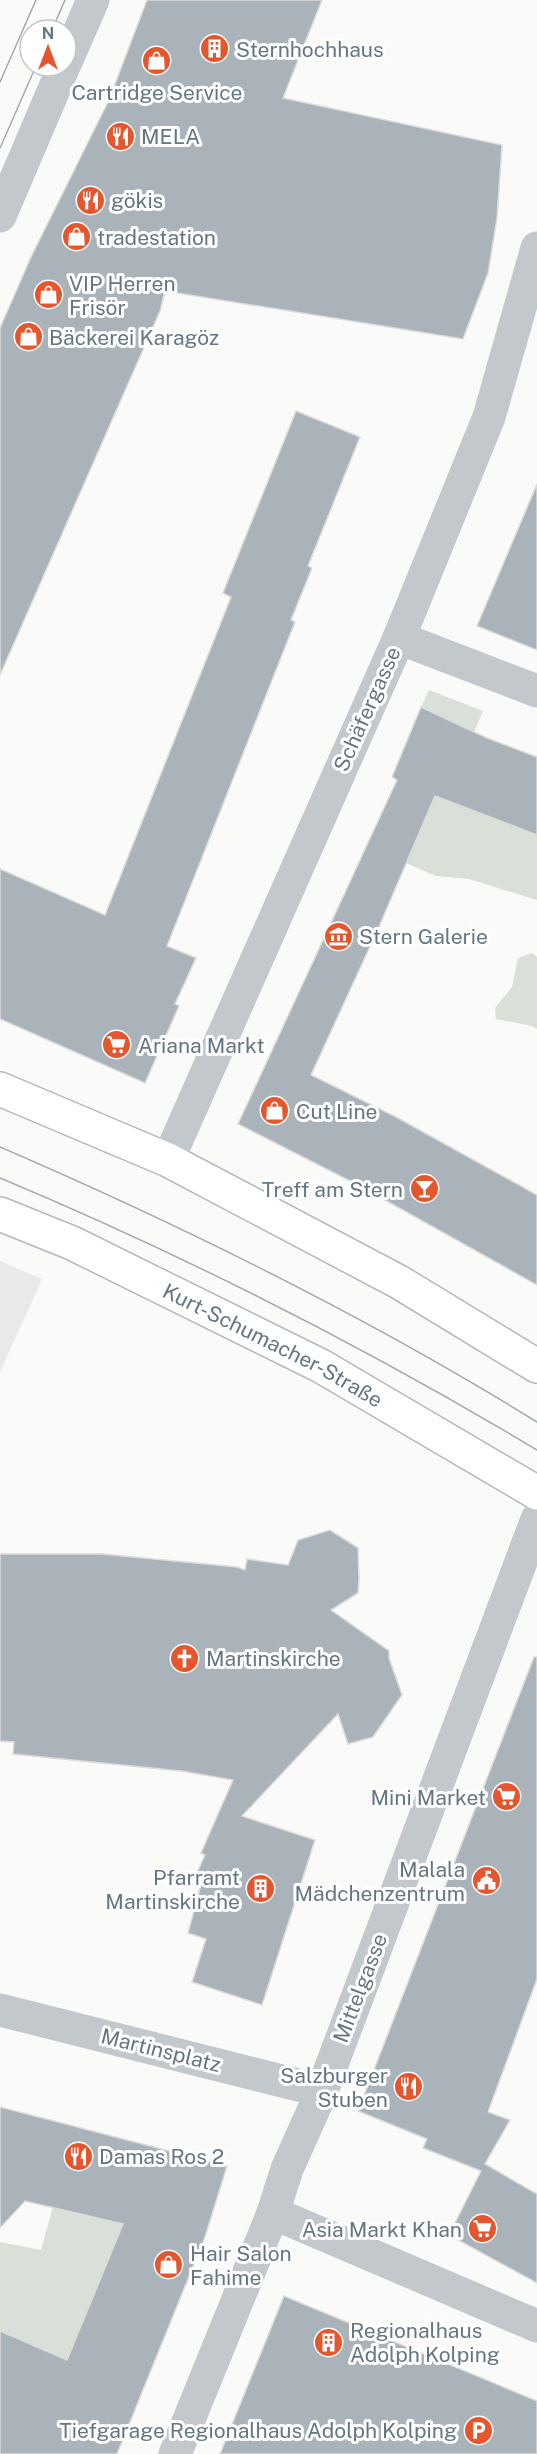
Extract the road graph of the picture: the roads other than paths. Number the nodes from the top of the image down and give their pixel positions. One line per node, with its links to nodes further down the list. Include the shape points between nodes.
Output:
1 (93, 0): 2 (street)
2 (78, 34)
3 (59, 78): 4 (street)
4 (0, 216)
5 (537, 248): 6 (street, Schäfergasse, via 489,417)
6 (399, 638): 7 (street); 9 (street, Schäfergasse)
7 (537, 691)
8 (0, 1089): 9 (main road)
9 (168, 1160): 11 (main road, via 399,1282)
10 (0, 1214): 12 (main road, Kurt-Schumacher-Straße, via 72,1243 321,1366)
11 (537, 1366)
12 (537, 1493)
13 (537, 1519): 15 (street, Mittelgasse)
14 (0, 2010): 15 (street, Martinsplatz)
15 (322, 2091): 16 (street, Mittelgasse, via 287,2169)
16 (273, 2213): 17 (street); 18 (street, Mittelgasse)
17 (537, 2326)
18 (175, 2454)

